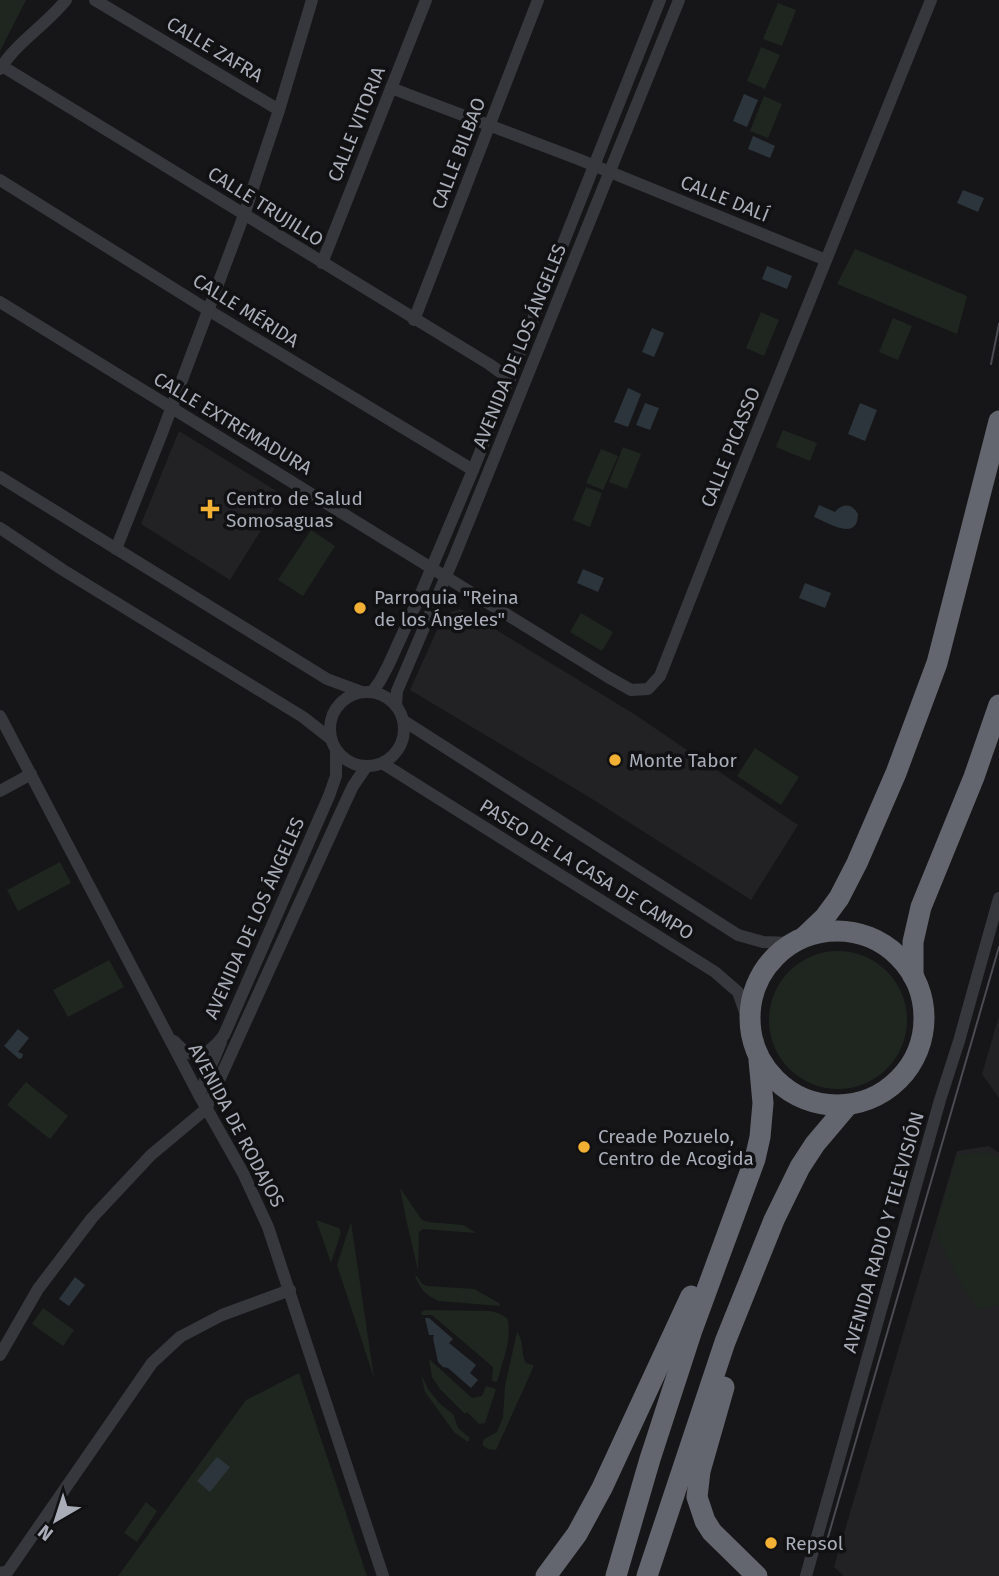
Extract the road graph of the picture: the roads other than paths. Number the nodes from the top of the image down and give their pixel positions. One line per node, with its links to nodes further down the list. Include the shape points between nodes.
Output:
1 (66, 0): 9 (street)
2 (95, 0): 11 (street, CALLE ZAFRA)
3 (312, 0): 11 (street)
4 (426, 0): 10 (street, CALLE VITORIA)
5 (538, 0): 12 (street, CALLE BILBAO)
6 (660, 0): 13 (street, AVENIDA DE LOS ÁNGELES)
7 (679, 0): 14 (street, AVENIDA DE LOS ÁNGELES)
8 (931, 0): 17 (street, CALLE PICASSO)
9 (1, 68): 16 (street, CALLE TRUJILLO)
10 (391, 88): 12 (street, CALLE DALÍ); 18 (street, CALLE VITORIA)
11 (279, 110): 16 (street)
12 (489, 125): 13 (street, CALLE DALÍ); 21 (street, CALLE BILBAO)
13 (594, 165): 14 (street, CALLE DALÍ); 22 (street, AVENIDA DE LOS ÁNGELES)
14 (610, 172): 17 (street, CALLE DALÍ); 30 (street, AVENIDA DE LOS ÁNGELES)
15 (0, 180): 20 (street, CALLE MÉRIDA)
16 (244, 215): 18 (street, CALLE TRUJILLO); 20 (street)
17 (826, 260): 30 (street, CALLE PICASSO, via 660,676 648,689 631,690)
18 (322, 263): 21 (street, CALLE TRUJILLO)
19 (0, 302): 23 (street, CALLE EXTREMADURA)
20 (208, 310): 23 (street); 25 (street, CALLE MÉRIDA)
21 (414, 320): 22 (street, CALLE TRUJILLO)
22 (510, 379): 25 (street, AVENIDA DE LOS ÁNGELES)
23 (171, 408): 28 (street); 29 (street, CALLE EXTREMADURA)
24 (999, 421): 42 (highway, via 937,663 896,773 839,898)
25 (473, 470): 29 (street, AVENIDA DE LOS ÁNGELES)
26 (0, 477): 28 (street)
27 (0, 528): 36 (street, via 303,717)
28 (116, 549): 31 (street, via 327,679)
29 (432, 568): 30 (street, CALLE EXTREMADURA); 31 (street, AVENIDA DE LOS ÁNGELES, via 388,666)
30 (446, 577): 33 (street, AVENIDA DE LOS ÁNGELES, via 397,691)
31 (367, 692): 33 (street, via 381,694); 36 (street, via 349,695 332,714)
32 (999, 705): 43 (highway, via 920,908)
33 (396, 706): 35 (street)
34 (0, 716): 39 (street, AVENIDA DE RODAJOS)
35 (404, 721): 37 (street, via 401,746); 42 (street, PASEO DE LA CASA DE CAMPO, via 738,935 763,942)
36 (333, 744): 38 (street, via 344,759); 45 (street, AVENIDA DE LOS ÁNGELES, via 336,776 329,796)
37 (382, 764): 38 (street); 44 (street, PASEO DE LA CASA DE CAMPO, via 715,972 738,992)
38 (366, 767): 50 (street, AVENIDA DE LOS ÁNGELES, via 345,803)
39 (31, 774): 40 (street); 46 (street, AVENIDA DE RODAJOS)
40 (0, 791)
41 (999, 898): 61 (street, AVENIDA RADIO Y TELEVISIÓN)
42 (798, 940): 43 (highway, via 822,932 867,936 895,953); 44 (highway, via 760,976)
43 (913, 976): 49 (highway, via 923,1002 924,1029 911,1065 877,1096)
44 (750, 1026): 47 (highway)
45 (224, 1035): 46 (street, AVENIDA DE LOS ÁNGELES, via 200,1054 187,1053); 48 (street)
46 (168, 1036): 48 (street, AVENIDA DE RODAJOS)
47 (759, 1058): 49 (highway, via 789,1091 817,1103); 51 (highway, via 760,1137)
48 (199, 1095): 50 (street, AVENIDA DE RODAJOS)
49 (848, 1105): 52 (highway, via 800,1167)
50 (206, 1109): 53 (street, AVENIDA DE RODAJOS, via 243,1173); 54 (street, via 151,1155 92,1218 38,1289)
51 (743, 1190): 57 (highway, via 602,1488 577,1534); 58 (highway, via 692,1330)
52 (774, 1220): 59 (highway, via 725,1342); 60 (highway, via 698,1485 705,1521)
53 (290, 1290): 55 (street, via 222,1315 180,1337 152,1363 8,1571); 56 (street, AVENIDA DE RODAJOS)
54 (0, 1355)
55 (0, 1573)
56 (383, 1576)
57 (546, 1576)
58 (616, 1576)
59 (647, 1576)
60 (757, 1576)
61 (806, 1576)

